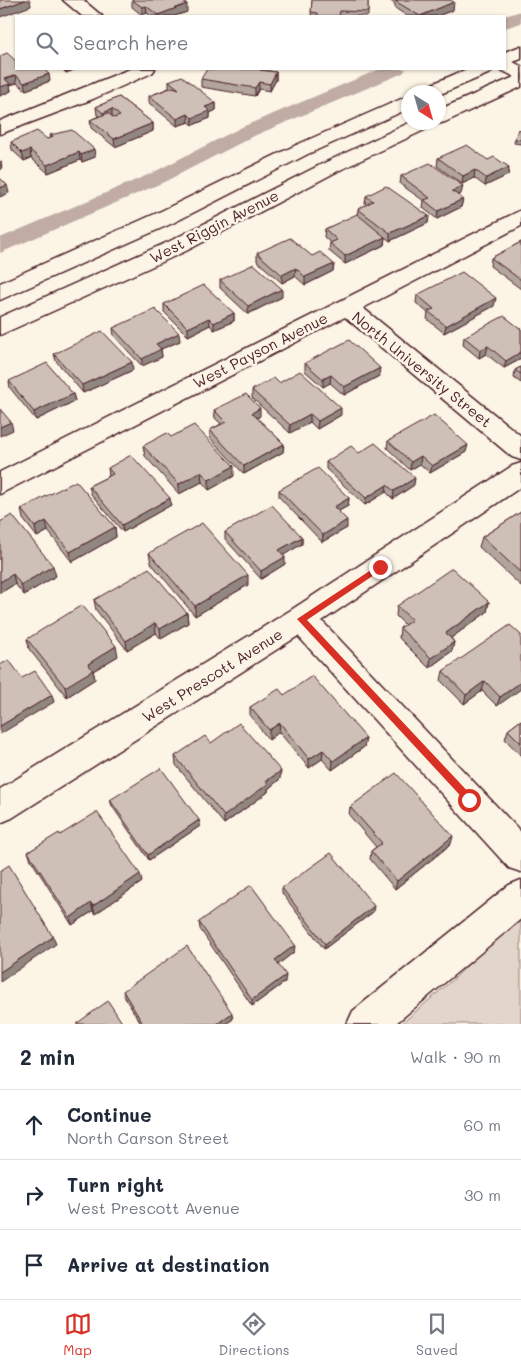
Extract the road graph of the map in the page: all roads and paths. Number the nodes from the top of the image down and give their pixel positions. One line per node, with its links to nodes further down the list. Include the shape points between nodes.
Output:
1 (72, 0): 2 (street)
2 (92, 15)
3 (521, 52): 4 (street)
4 (506, 59)
5 (506, 65): 8 (street)
6 (143, 70): 13 (street)
7 (481, 70): 10 (street)
8 (521, 74)
9 (521, 80): 12 (street)
10 (446, 85)
11 (401, 105): 16 (street, West Riggin Avenue, via 165,218)
12 (446, 114)
13 (0, 128)
14 (410, 130): 18 (street, West Riggin Avenue, via 178,246)
15 (521, 217): 17 (street, West Payson Avenue)
16 (0, 292)
17 (346, 306): 19 (street, North University Street); 21 (street, West Payson Avenue)
18 (0, 327)
19 (521, 450)
20 (521, 473): 22 (street, West Prescott Avenue)
21 (0, 484)
22 (301, 619): 23 (street, West Prescott Avenue); 24 (street)
23 (0, 807)
24 (521, 856)
25 (521, 897): 26 (street)
26 (366, 1024)

